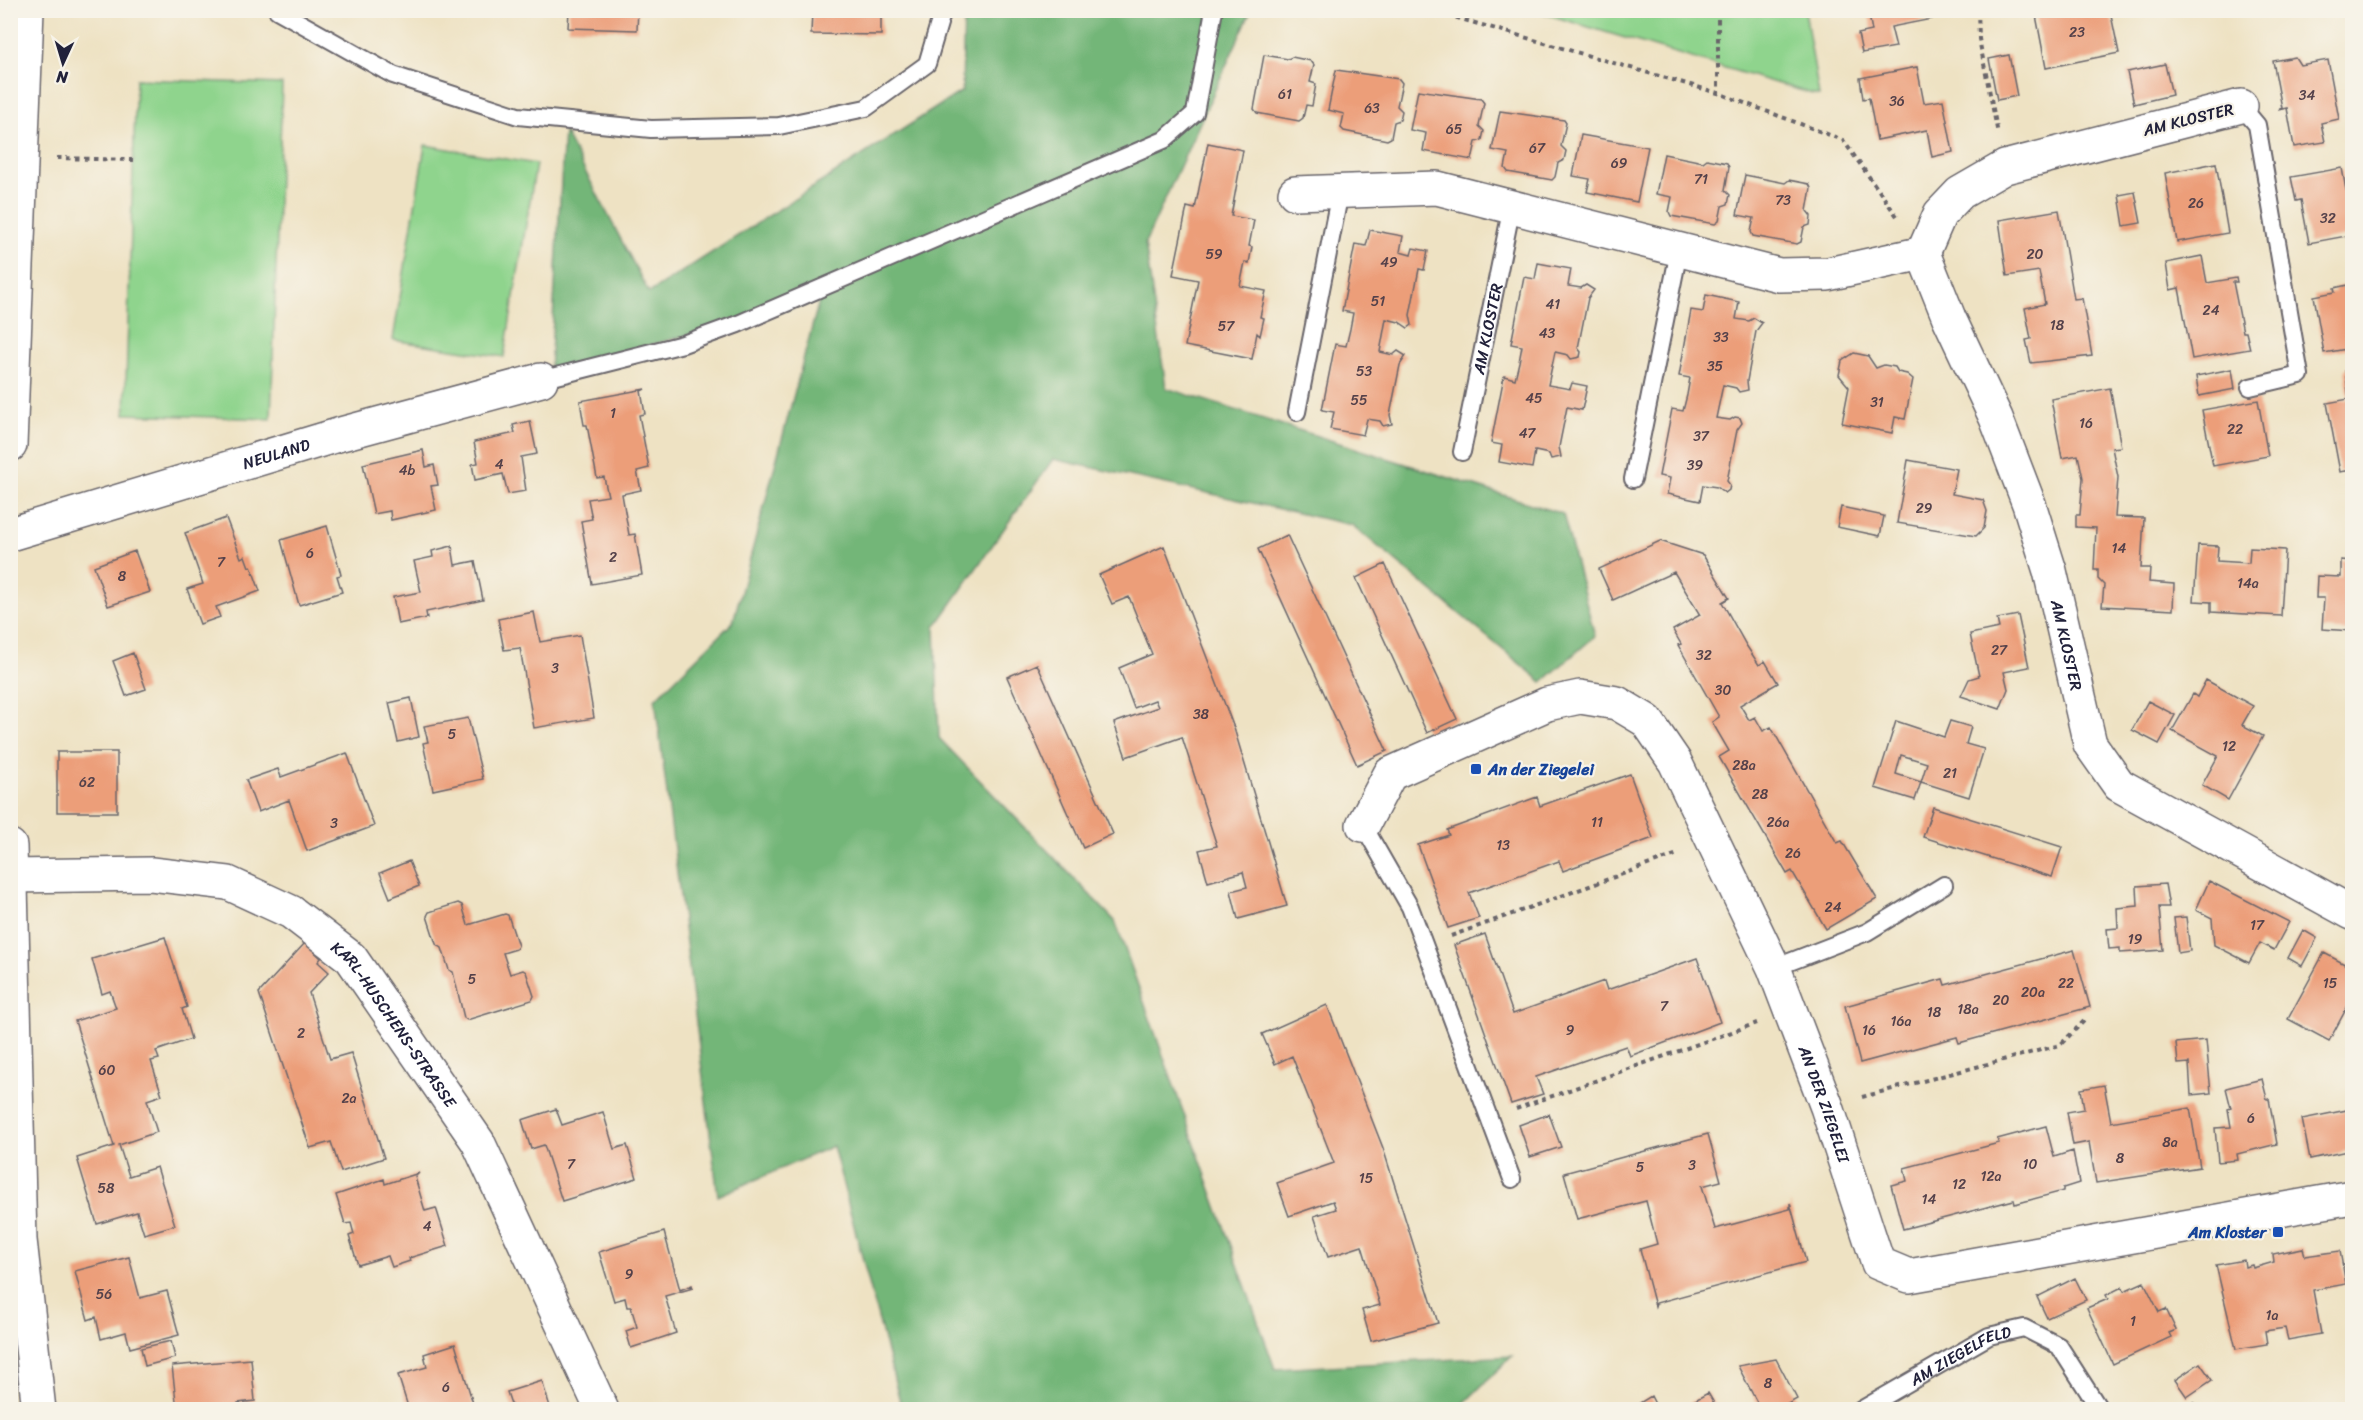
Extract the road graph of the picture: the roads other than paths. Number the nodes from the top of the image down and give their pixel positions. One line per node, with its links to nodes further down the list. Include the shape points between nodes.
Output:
1 (277, 10): 2 (lane, via 393,75 518,116 651,129 779,126 866,108 927,64)
2 (943, 10)
3 (1214, 10): 11 (lane, via 1195,113 1164,140 738,324 683,344)
4 (21, 18): 14 (street)
5 (2241, 106): 10 (street, AM KLOSTER, via 2005,167 1960,193 1940,214); 12 (lane, AM KLOSTER, via 2257,125 2300,375)
6 (1340, 192): 7 (street); 8 (street, via 1437,188); 13 (lane)
7 (1295, 193)
8 (1512, 206): 9 (street); 15 (lane, AM KLOSTER)
9 (1679, 251): 10 (street, via 1779,275 1828,274); 16 (lane)
10 (1923, 253): 22 (street, AM KLOSTER, via 2030,504 2050,571 2090,744 2119,785)
11 (542, 380): 17 (street, NEULAND, via 341,434)
12 (2250, 387)
13 (1297, 412)
14 (10, 446)
15 (1462, 452)
16 (1633, 479)
17 (10, 534)
18 (1363, 825): 23 (street, AN DER ZIEGELEI, via 1390,774 1547,704 1580,697 1617,703 1647,721 1675,762); 24 (lane, via 1410,907)
19 (10, 846): 20 (street)
20 (11, 876): 26 (street, via 20,1240); 27 (street, KARL-HUSCHENS-STRASSE, via 152,874 228,883 291,912 351,958 478,1142)
21 (1944, 885): 23 (lane, via 1867,932)
22 (2352, 913)
23 (1774, 968): 25 (street, AN DER ZIEGELEI, via 1827,1107 1878,1263 1909,1276)
24 (1512, 1179)
25 (2352, 1197)
26 (39, 1410)
27 (602, 1410)
28 (1862, 1410): 29 (lane, AM ZIEGELFELD, via 1989,1336 2024,1328 2059,1346)
29 (2100, 1410)

